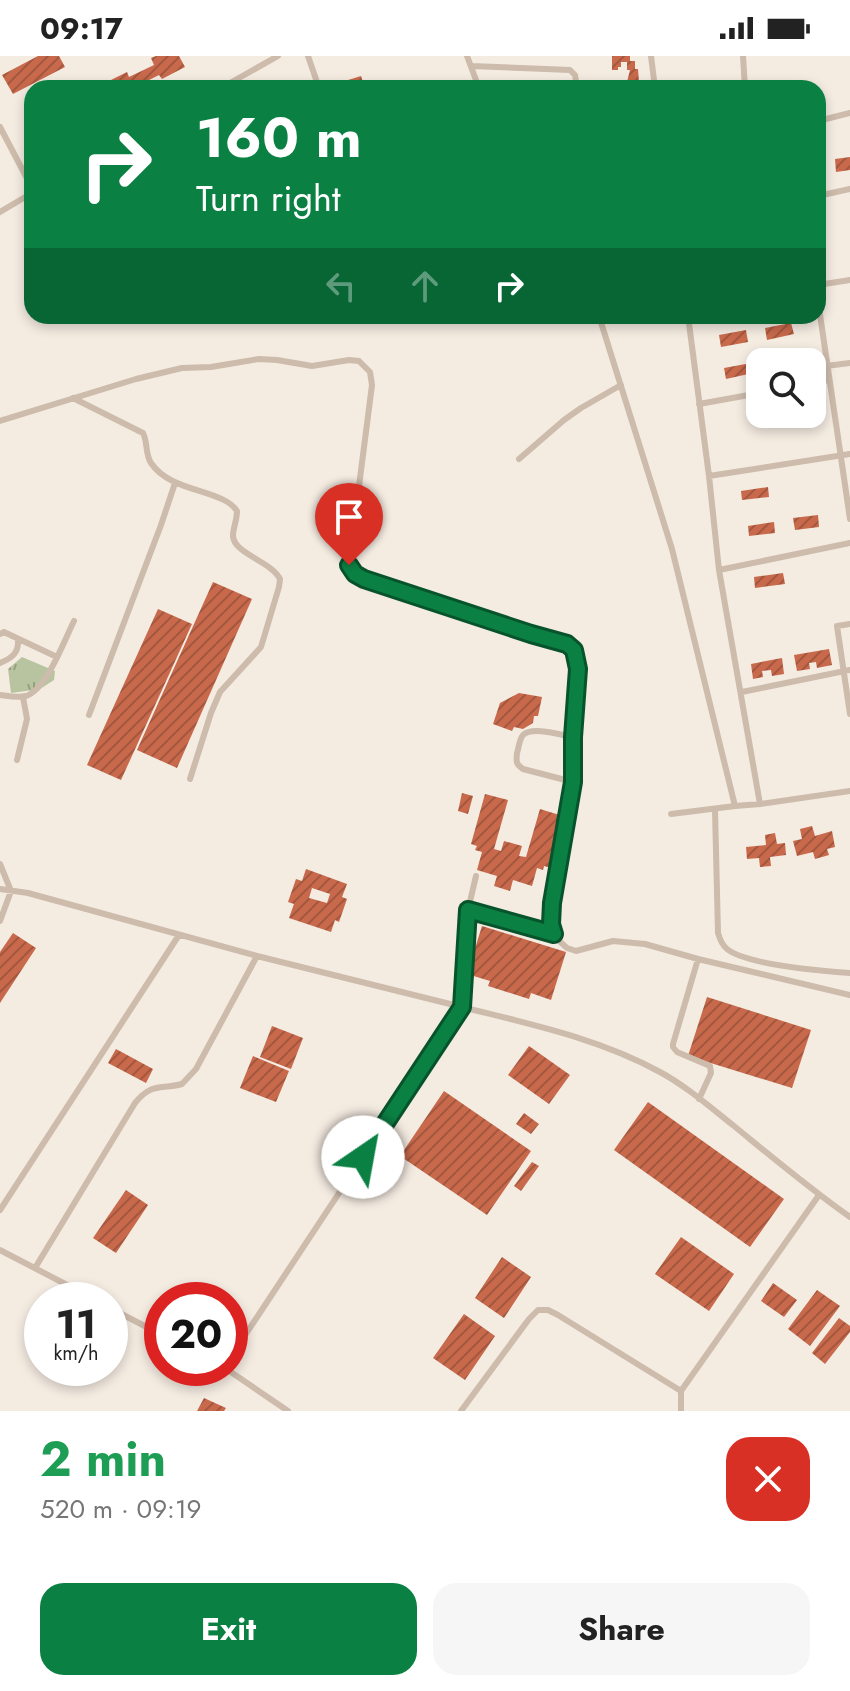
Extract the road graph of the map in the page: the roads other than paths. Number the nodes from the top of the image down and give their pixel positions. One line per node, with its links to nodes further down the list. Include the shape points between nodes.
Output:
1 (278, 56): 7 (lane)
2 (308, 56): 8 (lane)
3 (467, 56): 6 (lane)
4 (651, 56): 11 (lane)
5 (743, 56): 12 (lane)
6 (471, 66): 9 (lane); 10 (lane, via 570,70)
7 (235, 80)
8 (316, 80)
9 (476, 80)
10 (576, 80)
11 (654, 80)
12 (744, 80)
13 (850, 113): 14 (lane)
14 (826, 119)
15 (0, 127): 16 (lane)
16 (24, 174)
17 (850, 189): 18 (lane)
18 (826, 194)
19 (24, 196): 20 (lane)
20 (0, 212)
21 (850, 280): 22 (lane)
22 (826, 284)
23 (602, 324): 30 (lane)
24 (689, 324): 33 (lane)
25 (821, 324): 26 (lane)
26 (824, 348)
27 (850, 363): 28 (lane)
28 (826, 366): 29 (lane)
29 (828, 380): 36 (lane)
30 (621, 385): 37 (lane, via 564,420); 61 (lane, via 672,549)
31 (746, 396): 33 (lane)
32 (73, 398): 34 (lane); 39 (lane, via 143,433 152,466); 55 (lane, via 182,368 259,359 312,366 359,361 370,372 372,385 350,569 364,579 567,644 578,669)
33 (699, 404): 38 (lane)
34 (0, 421)
35 (850, 454): 36 (lane)
36 (839, 456): 38 (lane); 40 (lane)
37 (519, 459)
38 (709, 476): 42 (lane)
39 (175, 483): 54 (lane); 57 (lane, via 231,503 237,511 235,543 280,579 261,647 220,692)
40 (850, 519)
41 (850, 543): 42 (lane)
42 (719, 570): 50 (lane)
43 (74, 621): 47 (lane)
44 (850, 624): 49 (lane, via 837,626)
45 (0, 634): 46 (lane)
46 (18, 639): 47 (lane); 48 (lane, via 15,655)
47 (57, 657): 52 (lane, via 42,683)
48 (0, 663)
49 (846, 671): 50 (lane); 53 (lane)
50 (742, 692): 60 (lane)
51 (0, 695): 52 (lane)
52 (23, 697): 56 (lane, via 27,719)
53 (850, 714)
54 (89, 715)
55 (573, 737): 58 (lane); 58 (lane, via 530,731 520,739 516,761 523,769)
56 (17, 760)
57 (190, 779)
58 (573, 782): 70 (lane, via 552,903)
59 (850, 791): 60 (lane)
60 (760, 804): 61 (lane)
61 (735, 806): 62 (lane)
62 (715, 810): 63 (lane); 74 (lane, via 720,942 745,958)
63 (671, 814)
64 (0, 864): 67 (lane)
65 (476, 876): 68 (lane)
66 (0, 889): 67 (lane)
67 (11, 891): 69 (lane); 71 (lane)
68 (468, 910): 70 (lane); 76 (lane)
69 (0, 921)
70 (554, 934): 73 (lane, via 576,951 627,941)
71 (179, 935): 72 (lane); 79 (lane)
72 (257, 956): 76 (lane); 82 (lane, via 196,1069 182,1084 144,1092)
73 (698, 959): 75 (lane); 77 (lane, via 673,1044 677,1052 710,1066)
74 (850, 973)
75 (850, 995)
76 (462, 1007): 77 (lane, via 614,1049); 84 (lane)
77 (699, 1099): 78 (lane)
78 (819, 1195): 80 (lane); 86 (lane)
79 (0, 1210)
80 (850, 1217)
81 (0, 1250): 82 (lane)
82 (35, 1268): 83 (lane)
83 (62, 1282)
84 (248, 1331)
85 (248, 1384): 87 (lane)
86 (681, 1391): 88 (lane, via 558,1315 538,1310); 89 (lane)
87 (288, 1411)
88 (461, 1411)
89 (681, 1411)

